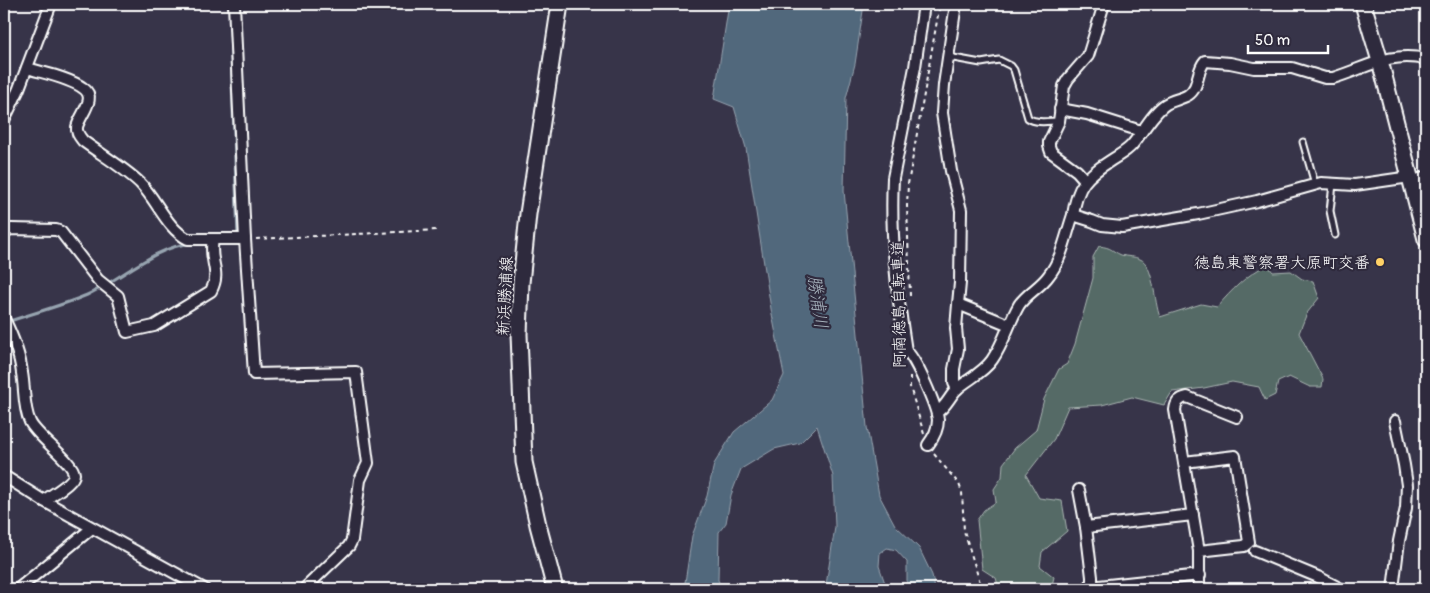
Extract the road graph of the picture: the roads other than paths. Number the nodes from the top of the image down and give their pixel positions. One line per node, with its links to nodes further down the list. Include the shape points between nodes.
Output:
1 (51, 4): 11 (street)
2 (234, 4): 25 (street)
3 (560, 4): 50 (main road, 新浜勝浦線, via 528,214 519,334 524,462)
4 (924, 4): 32 (street, via 893,178 893,233 906,351 910,353)
5 (956, 4): 8 (street)
6 (1104, 4): 12 (street, via 1088,56 1064,86)
7 (1363, 4): 10 (main road)
8 (948, 57): 14 (lane, via 981,63 999,60 1011,66 1028,118 1039,122); 28 (street, via 942,113 961,210)
9 (1426, 59): 10 (street, via 1408,56)
10 (1380, 61): 15 (street, via 1325,78 1292,68 1254,68 1205,61 1196,85 1188,95 1166,104); 19 (main road)
11 (27, 68): 13 (street); 27 (street, via 85,89 89,95 88,102 77,127 83,141 141,184 180,236)
12 (1060, 109): 14 (street); 15 (street)
13 (4, 120)
14 (1059, 121): 18 (street, via 1049,146)
15 (1141, 131): 18 (street, via 1122,153 1097,168)
16 (1303, 142): 20 (lane)
17 (1426, 177): 19 (street)
18 (1085, 180): 22 (street, via 1077,194)
19 (1411, 180): 21 (street); 26 (main road)
20 (1315, 184): 21 (street); 22 (street, via 1256,201 1128,226 1102,226)
21 (1334, 184): 24 (lane, via 1330,211)
22 (1073, 215): 30 (street, via 1051,273 1022,302)
23 (4, 232): 27 (street, via 11,229 61,232 98,280 118,296 127,332 154,326 211,291 217,274 212,256)
24 (1334, 235)
25 (245, 239): 27 (street); 49 (street, via 254,374 356,372 368,463 360,480 352,540)
26 (1426, 239)
27 (213, 240)
28 (958, 304): 30 (street); 31 (street, via 958,349 954,369)
29 (4, 319): 39 (street, via 20,361 30,421 36,432 74,472 69,482)
30 (1010, 325): 31 (street, via 992,360)
31 (957, 389): 32 (street)
32 (937, 412): 35 (street, via 936,433)
33 (1237, 417): 36 (street, via 1198,400 1180,398 1175,410)
34 (1395, 421): 53 (street, via 1404,465 1406,508)
35 (928, 445)
36 (1184, 462): 40 (street); 43 (street, via 1235,456 1249,542 1244,546)
37 (4, 476): 39 (street)
38 (1079, 490): 41 (street)
39 (44, 501): 42 (street)
40 (1192, 515): 41 (street); 43 (street)
41 (1086, 527): 46 (street, via 1092,577)
42 (92, 528): 47 (street); 48 (street)
43 (1199, 551): 45 (street)
44 (1255, 551): 52 (street)
45 (1200, 575): 46 (street); 51 (street)
46 (1089, 588)
47 (18, 589)
48 (204, 589)
49 (304, 589)
50 (555, 589)
51 (1199, 589)
52 (1341, 589)
53 (1393, 589)

